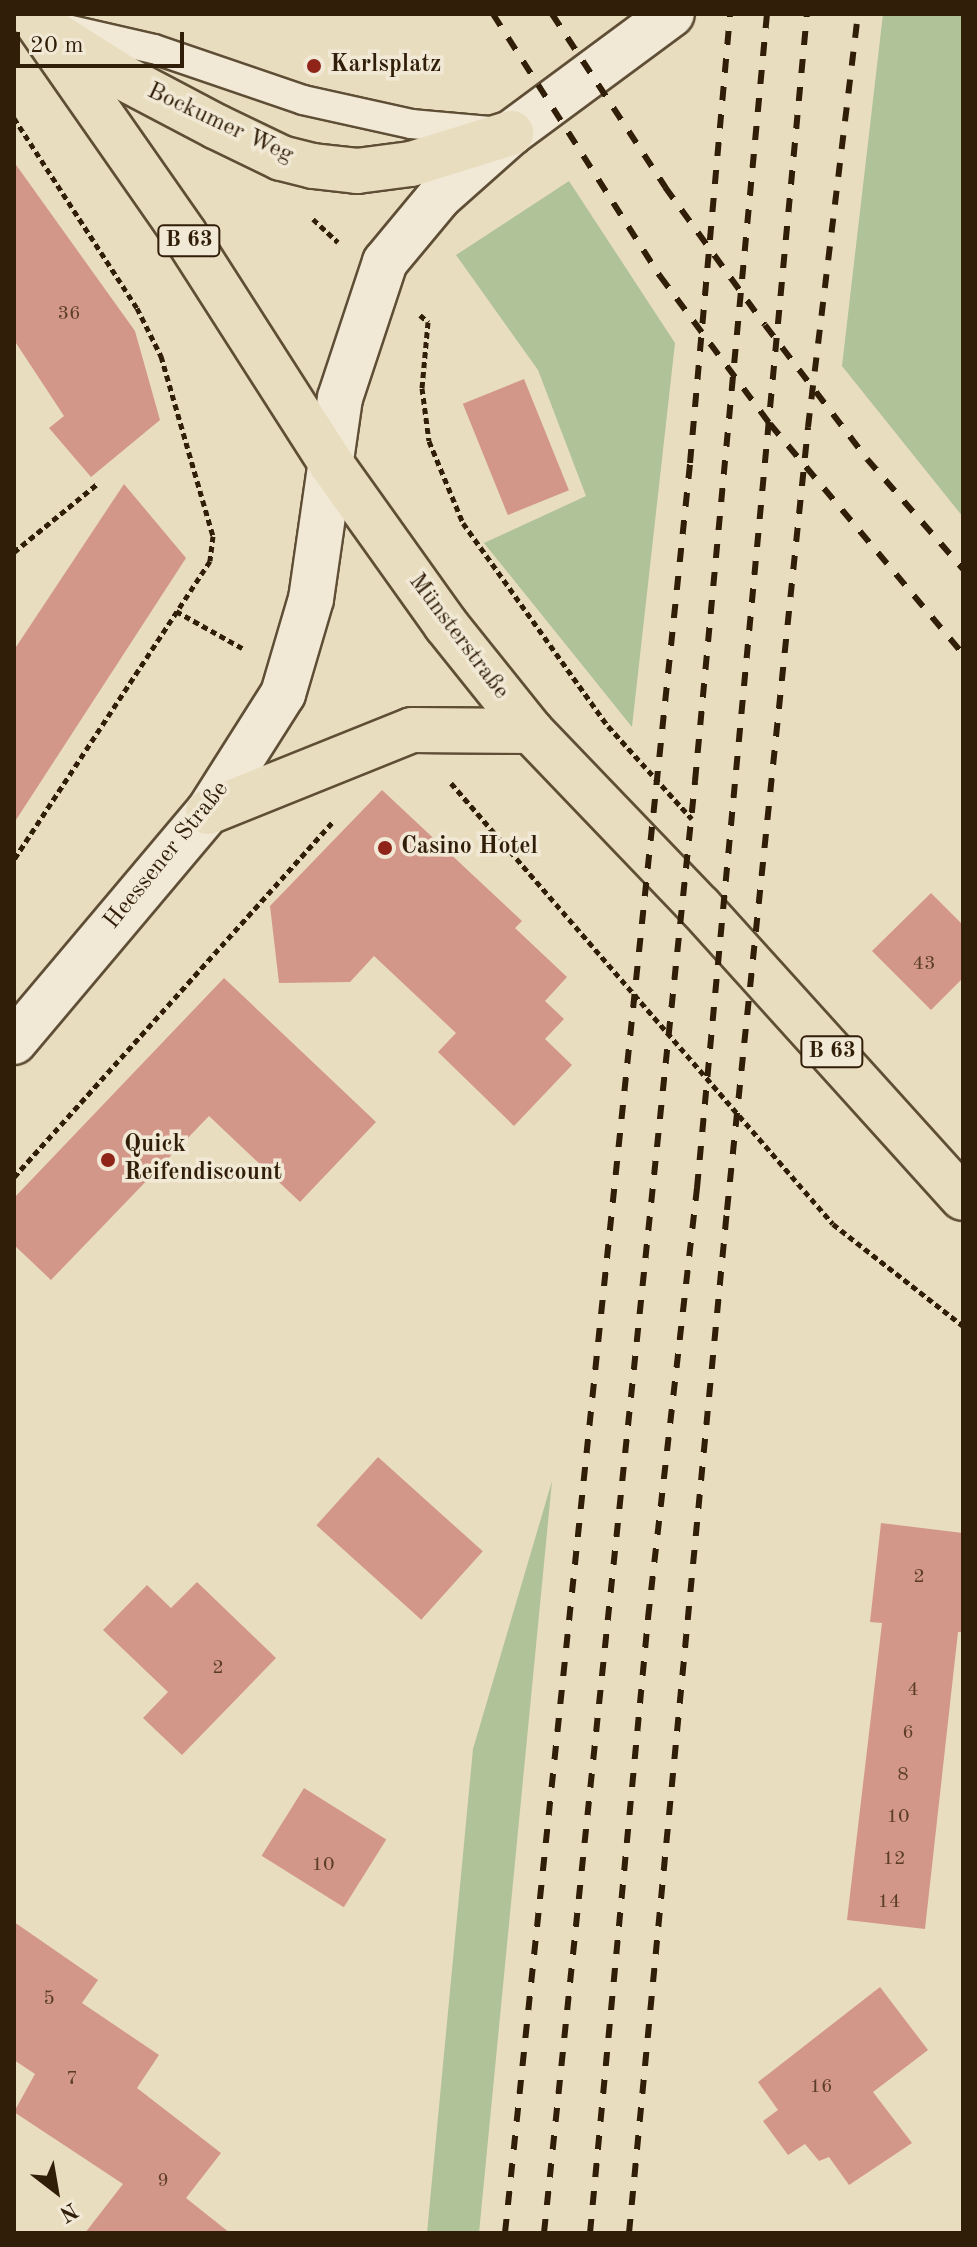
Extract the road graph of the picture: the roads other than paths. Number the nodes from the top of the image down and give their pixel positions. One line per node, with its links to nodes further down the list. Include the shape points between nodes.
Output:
1 (672, 14): 3 (main road, Bockumer Weg)
2 (34, 18): 3 (lane, via 154,49 303,100 411,124); 3 (main road, Bockumer Weg, via 122,77 281,158 313,166 357,171 411,164); 4 (main road, Münsterstraße / B 63, via 185,235)
3 (511, 133): 4 (main road, Bockumer Weg, via 401,238 378,279 340,398)
4 (332, 465): 5 (main road, Münsterstraße / B 63, via 446,625); 6 (main road, Heessener Straße, via 311,599 283,694)
5 (531, 731): 6 (main road, via 457,727 386,738); 8 (main road, Münsterstraße / B 63, via 700,907)
6 (208, 812): 7 (main road, Heessener Straße)
7 (14, 1042)
8 (963, 1198)

